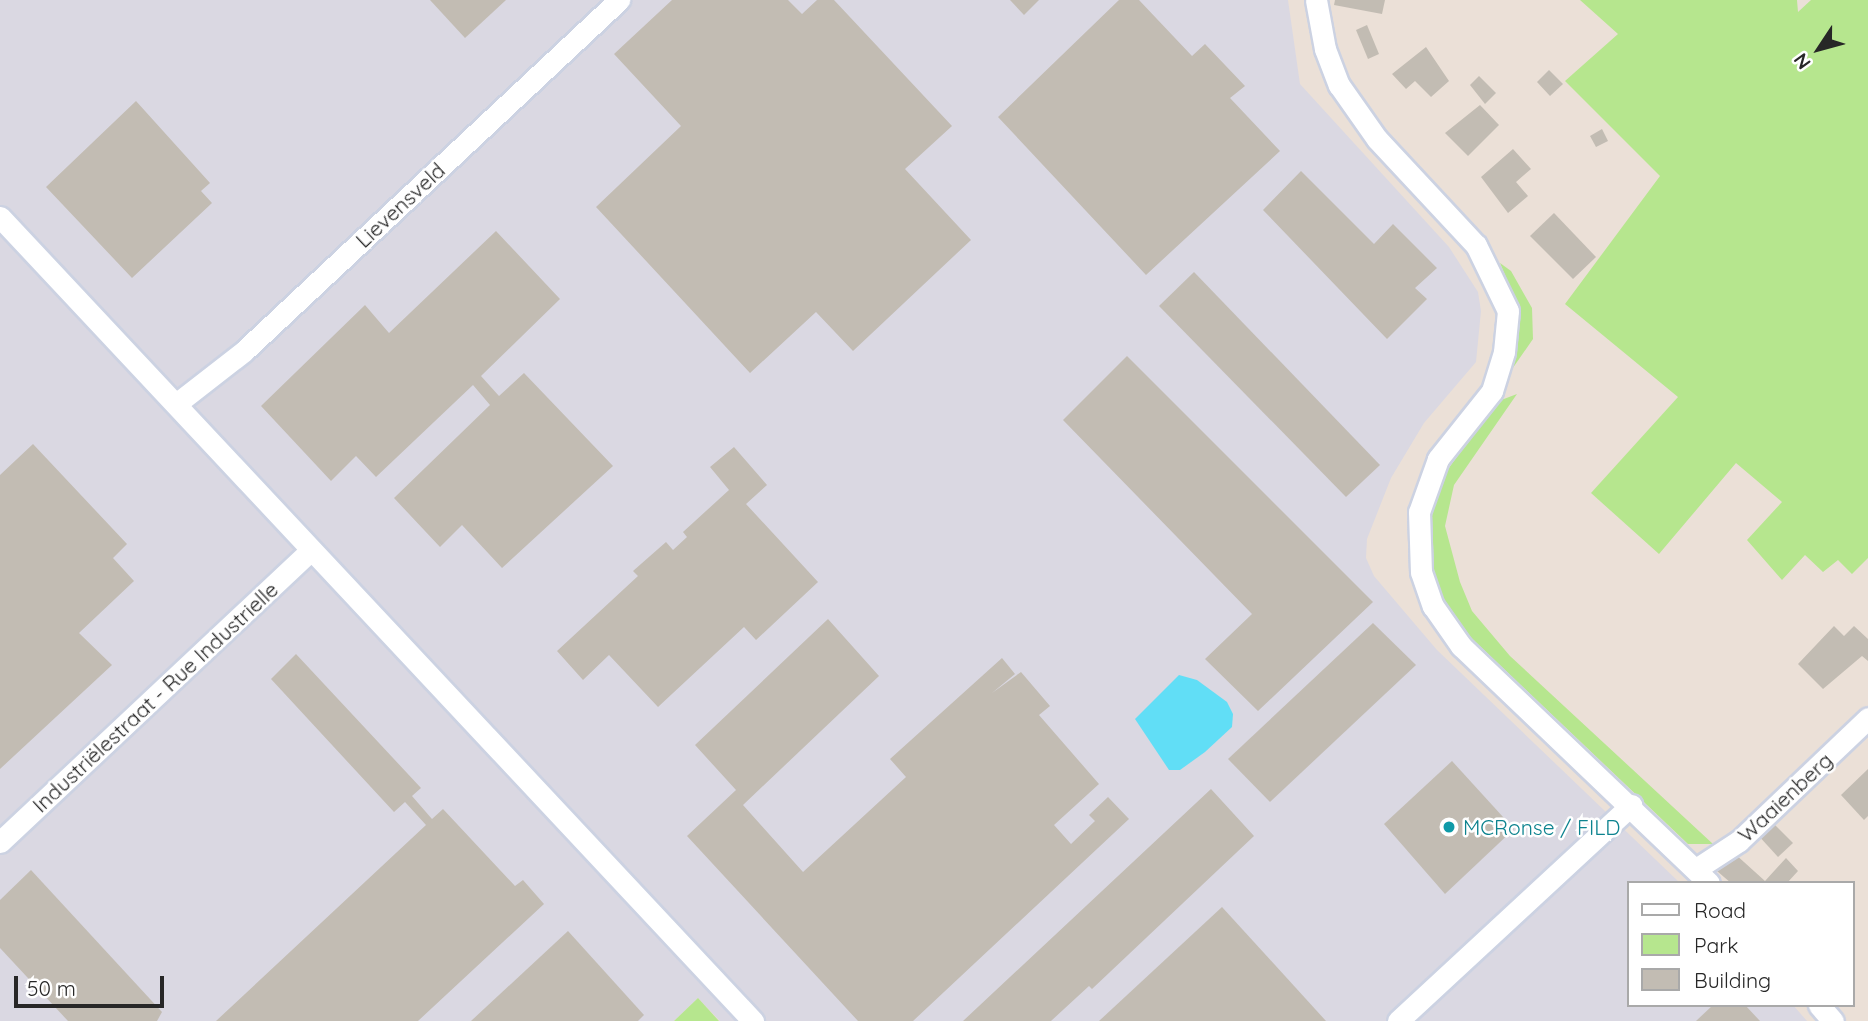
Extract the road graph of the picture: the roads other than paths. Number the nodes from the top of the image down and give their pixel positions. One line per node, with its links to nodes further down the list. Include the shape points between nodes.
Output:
1 (620, 0): 4 (street, Lievensveld, via 244,351)
2 (1316, 0): 7 (street, via 1325,48 1339,85 1377,139 1476,245 1508,311 1504,352 1492,391 1438,459 1424,495 1417,533 1426,589 1440,620 1461,646)
3 (0, 217): 4 (street)
4 (176, 404): 5 (street)
5 (310, 551): 8 (street, Industriëlestraat - Rue Industrielle); 11 (street)
6 (1868, 718): 9 (street, Waaienberg)
7 (1631, 805): 9 (street); 12 (street)
8 (0, 842)
9 (1702, 876)
10 (1821, 1007): 13 (street)
11 (752, 1021)
12 (1398, 1021)
13 (1833, 1021)

